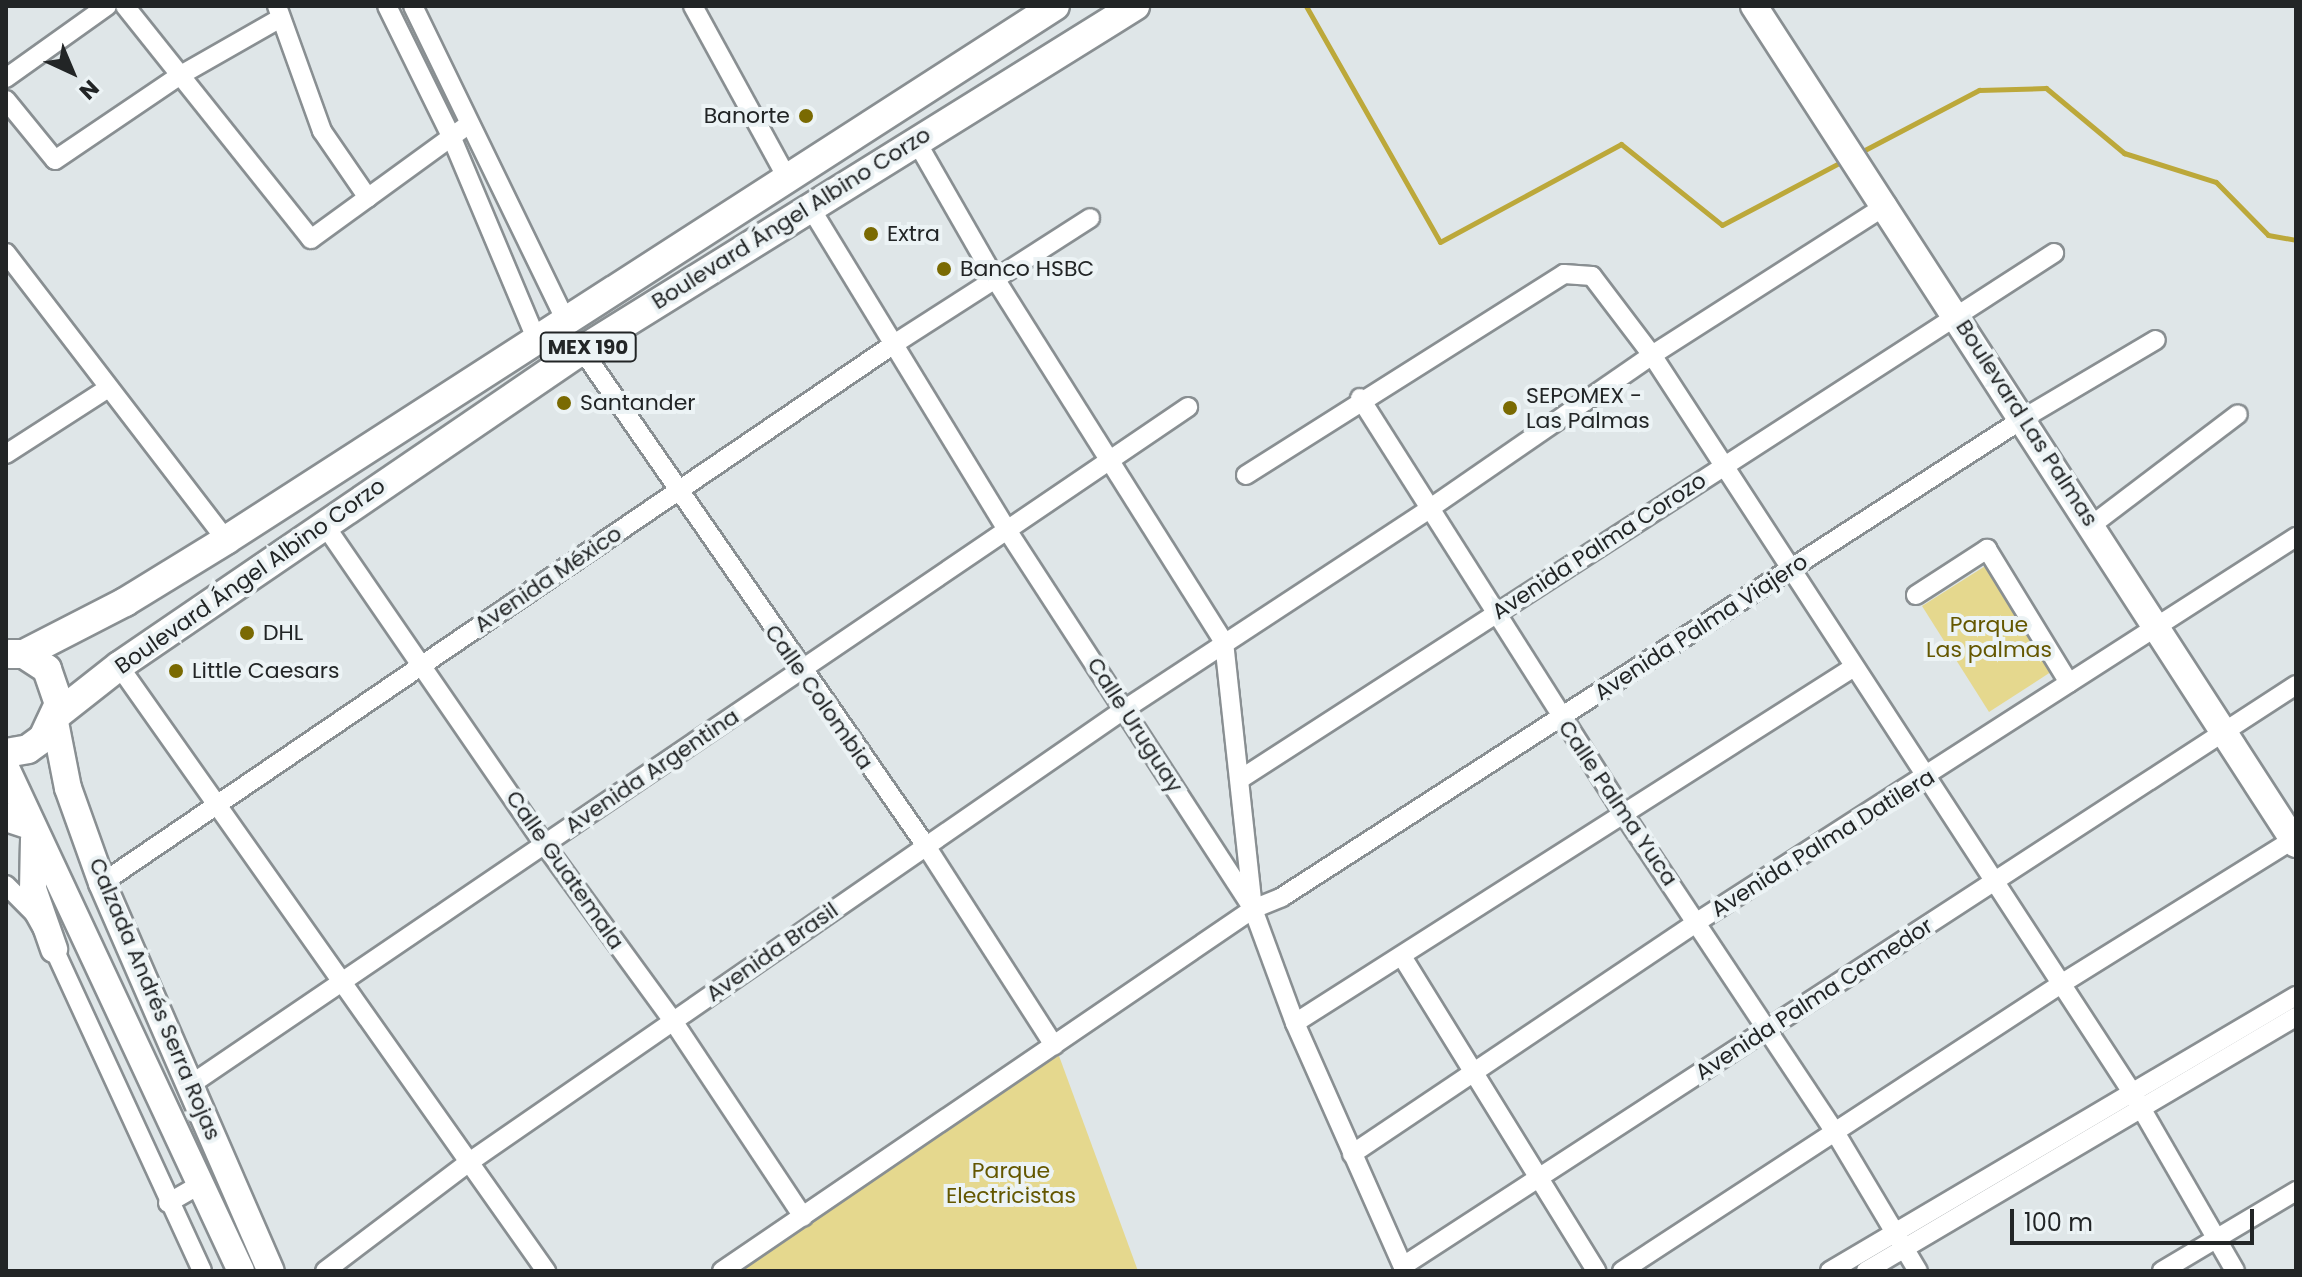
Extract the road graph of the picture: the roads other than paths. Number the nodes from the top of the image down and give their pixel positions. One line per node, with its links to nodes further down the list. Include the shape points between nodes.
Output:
1 (107, 6): 11 (street)
2 (125, 6): 10 (street)
3 (387, 6): 14 (street)
4 (413, 6): 13 (street)
5 (693, 6): 16 (street)
6 (1055, 6): 16 (main road, Boulevard Ángel Albino Corzo / MEX 190)
7 (1135, 6): 15 (main road, Boulevard Ángel Albino Corzo / MEX 190)
8 (1754, 6): 18 (main road, Boulevard Las Palmas)
9 (278, 12): 10 (street); 17 (street, via 322,131)
10 (179, 76): 12 (street, via 55,160); 17 (street, via 311,239)
11 (6, 78)
12 (6, 100)
13 (469, 124): 14 (street); 28 (street)
14 (451, 136): 17 (street); 29 (street)
15 (915, 139): 19 (main road, Boulevard Ángel Albino Corzo / MEX 190); 26 (street)
16 (786, 176): 21 (main road, Boulevard Ángel Albino Corzo / MEX 190)
17 (368, 198)
18 (1887, 205): 27 (main road, Boulevard Las Palmas); 33 (street, Avenida Brasil)
19 (810, 207): 25 (main road, Boulevard Ángel Albino Corzo / MEX 190); 31 (street, Calle Uruguay)
20 (1090, 218): 26 (street, Avenida México)
21 (714, 221): 22 (main road, Boulevard Ángel Albino Corzo / MEX 190); 25 (main road)
22 (684, 241): 25 (main road, via 706,250); 28 (main road, Boulevard Ángel Albino Corzo / MEX 190)
23 (6, 253): 34 (street)
24 (2054, 253): 27 (street, Avenida Palma Corozo)
25 (718, 265): 32 (main road, Boulevard Ángel Albino Corzo / MEX 190)
26 (994, 277): 31 (street, Avenida México); 40 (street)
27 (1959, 317): 38 (main road, Boulevard Las Palmas); 41 (street, Avenida Palma Corozo)
28 (565, 319): 29 (main road, Boulevard Ángel Albino Corzo / MEX 190)
29 (536, 338): 49 (main road, Boulevard Ángel Albino Corzo / MEX 190)
30 (2156, 340): 38 (street, Avenida Palma Viajero)
31 (894, 344): 43 (street, Avenida México); 47 (street, Calle Uruguay)
32 (582, 350): 43 (street, Calle Colombia); 45 (main road, Boulevard Ángel Albino Corzo / MEX 190)
33 (1652, 355): 35 (street, via 1592,276 1564,274); 41 (street); 44 (street, Avenida Brasil)
34 (107, 389): 39 (street); 49 (street)
35 (1360, 398): 42 (street); 44 (street, Calle Palma Yuca)
36 (1188, 407): 40 (street, Avenida Argentina)
37 (2238, 414): 46 (street)
38 (2024, 418): 46 (main road, Boulevard Las Palmas); 50 (street, Avenida Palma Viajero)
39 (6, 454)
40 (1111, 460): 47 (street, Avenida Argentina); 54 (street)
41 (1724, 466): 50 (street); 52 (street, Avenida Palma Corozo)
42 (1246, 475)
43 (677, 491): 56 (street, Avenida México); 59 (street, Calle Colombia)
44 (1429, 509): 52 (street, Calle Palma Yuca); 54 (street, Avenida Brasil)
45 (324, 524): 56 (street, Calle Guatemala); 57 (main road, Boulevard Ángel Albino Corzo / MEX 190)
46 (2092, 525): 53 (main road, Boulevard Las Palmas)
47 (1007, 530): 59 (street, Avenida Argentina); 62 (street, Calle Uruguay)
48 (2296, 537): 53 (street, Avenida Palma Datilera)
49 (226, 540): 55 (main road, Boulevard Ángel Albino Corzo / MEX 190, via 125,602)
50 (1790, 570): 58 (street); 63 (street, Avenida Palma Viajero)
51 (1916, 595): 60 (street, via 1987,549)
52 (1494, 614): 63 (street, Calle Palma Yuca); 68 (street, Avenida Palma Corozo)
53 (2157, 626): 60 (street, Avenida Palma Datilera); 65 (main road, Boulevard Las Palmas)
54 (1224, 642): 62 (street, Avenida Brasil); 68 (street)
55 (12, 652): 64 (main road, MEX 190, via 47,669 56,685)
56 (423, 664): 70 (street, Avenida México); 74 (street, Calle Guatemala)
57 (119, 666): 64 (main road, Boulevard Ángel Albino Corzo / MEX 190); 70 (street)
58 (1854, 667): 69 (street); 71 (street)
59 (800, 671): 74 (street, Avenida Argentina); 75 (street, Calle Colombia)
60 (2069, 683): 69 (street, Avenida Palma Datilera)
61 (2296, 685): 65 (street, Avenida Palma Camedor)
62 (1125, 709): 75 (street, Avenida Brasil); 79 (street, Calle Uruguay)
63 (1561, 717): 71 (street, Calle Palma Yuca); 79 (street, Avenida Palma Viajero, via 1282,897)
64 (56, 718): 66 (main road, MEX 190, via 28,749); 76 (main road, Calzada Andrés Serra Rojas, via 68,788)
65 (2224, 731): 73 (main road, Boulevard Las Palmas); 77 (street, Avenida Palma Camedor)
66 (6, 753)
67 (6, 768): 72 (main road, Calzada Andrés Serra Rojas)
68 (1242, 778): 79 (street)
69 (1927, 778): 77 (street); 80 (street, Avenida Palma Datilera)
70 (219, 807): 76 (street, Avenida México); 83 (street)
71 (1623, 813): 80 (street, Calle Palma Yuca); 82 (street)
72 (23, 826): 81 (main road, via 33,889); 99 (main road, Calzada Andrés Serra Rojas)
73 (2295, 840): 84 (street)
74 (544, 844): 83 (street, Avenida Argentina); 87 (street, Calle Guatemala)
75 (926, 846): 87 (street, Avenida Brasil); 90 (street, Calle Colombia)
76 (102, 883): 92 (main road, Calzada Andrés Serra Rojas)
77 (1991, 883): 84 (street); 89 (street, Avenida Palma Camedor)
78 (6, 885): 81 (street, via 34,913)
79 (1253, 909): 88 (street, Calle Uruguay); 90 (street, Avenida Palma Viajero)
80 (1697, 922): 89 (street, Calle Palma Yuca); 91 (street, Avenida Palma Datilera)
81 (54, 949): 101 (street)
82 (1403, 958): 88 (street); 91 (street)
83 (344, 982): 92 (street, Avenida Argentina); 96 (street)
84 (2061, 984): 93 (street); 94 (street)
85 (2296, 996): 93 (street)
86 (2296, 1017): 93 (street)
87 (673, 1021): 96 (street, Avenida Brasil); 102 (street, Calle Guatemala)
88 (1295, 1023): 95 (street, Calle Uruguay)
89 (1765, 1030): 94 (street, Calle Palma Yuca); 98 (street, Avenida Palma Camedor)
90 (1054, 1045): 102 (street, Avenida Palma Viajero)
91 (1470, 1075): 95 (street, Avenida Palma Datilera); 98 (street)
92 (193, 1083): 97 (main road, Calzada Andrés Serra Rojas)
93 (2137, 1101): 103 (street); 104 (street)
94 (1835, 1132): 103 (street, Calle Palma Yuca); 113 (street)
95 (1352, 1154): 105 (street, Calle Uruguay)
96 (468, 1163): 109 (street, Avenida Brasil); 110 (street)
97 (229, 1170): 99 (main road); 108 (main road, Calzada Andrés Serra Rojas)
98 (1538, 1179): 105 (street, Avenida Palma Camedor); 112 (street)
99 (201, 1184): 101 (street); 107 (main road, Calzada Andrés Serra Rojas)
100 (2296, 1191): 104 (street)
101 (168, 1203): 106 (street)
102 (803, 1217): 111 (street, Avenida Palma Viajero)
103 (1899, 1240): 114 (street); 115 (street); 116 (street, Calle Palma Yuca)
104 (2215, 1240): 117 (street); 118 (street)
105 (1404, 1268)
106 (202, 1271)
107 (241, 1271)
108 (271, 1271)
109 (325, 1271)
110 (546, 1271)
111 (722, 1271)
112 (1596, 1271)
113 (1622, 1271)
114 (1830, 1271)
115 (1866, 1271)
116 (1918, 1271)
117 (2162, 1271)
118 (2235, 1271)

